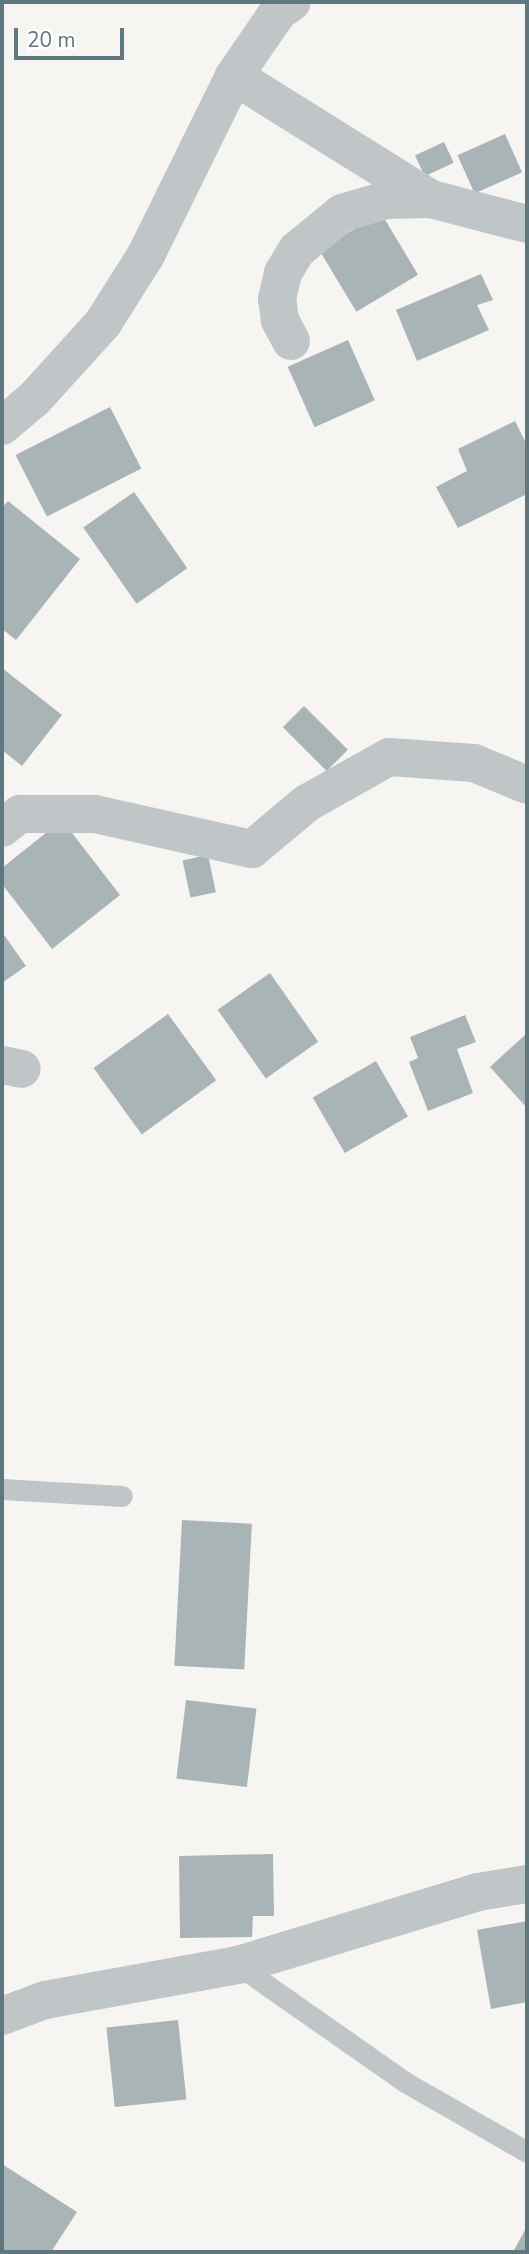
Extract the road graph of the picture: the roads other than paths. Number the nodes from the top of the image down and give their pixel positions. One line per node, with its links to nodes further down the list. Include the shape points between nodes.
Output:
1 (292, 2): 2 (street, via 278,12)
2 (234, 76): 3 (street); 6 (street, via 146,255 103,323)
3 (431, 200): 4 (street); 5 (street, via 386,200 342,213 297,250 283,273 277,299 280,320)
4 (527, 224)
5 (291, 341)
6 (2, 426)
7 (527, 785): 8 (street, via 474,763 388,757 307,803 252,849 95,814 20,814)
8 (2, 828)
9 (2, 1489): 10 (lane)
10 (122, 1496)
11 (527, 1884): 12 (street, via 478,1892)
12 (238, 1965): 13 (street, via 46,2000); 14 (lane, via 405,2082)
13 (2, 2016)
14 (527, 2152)

